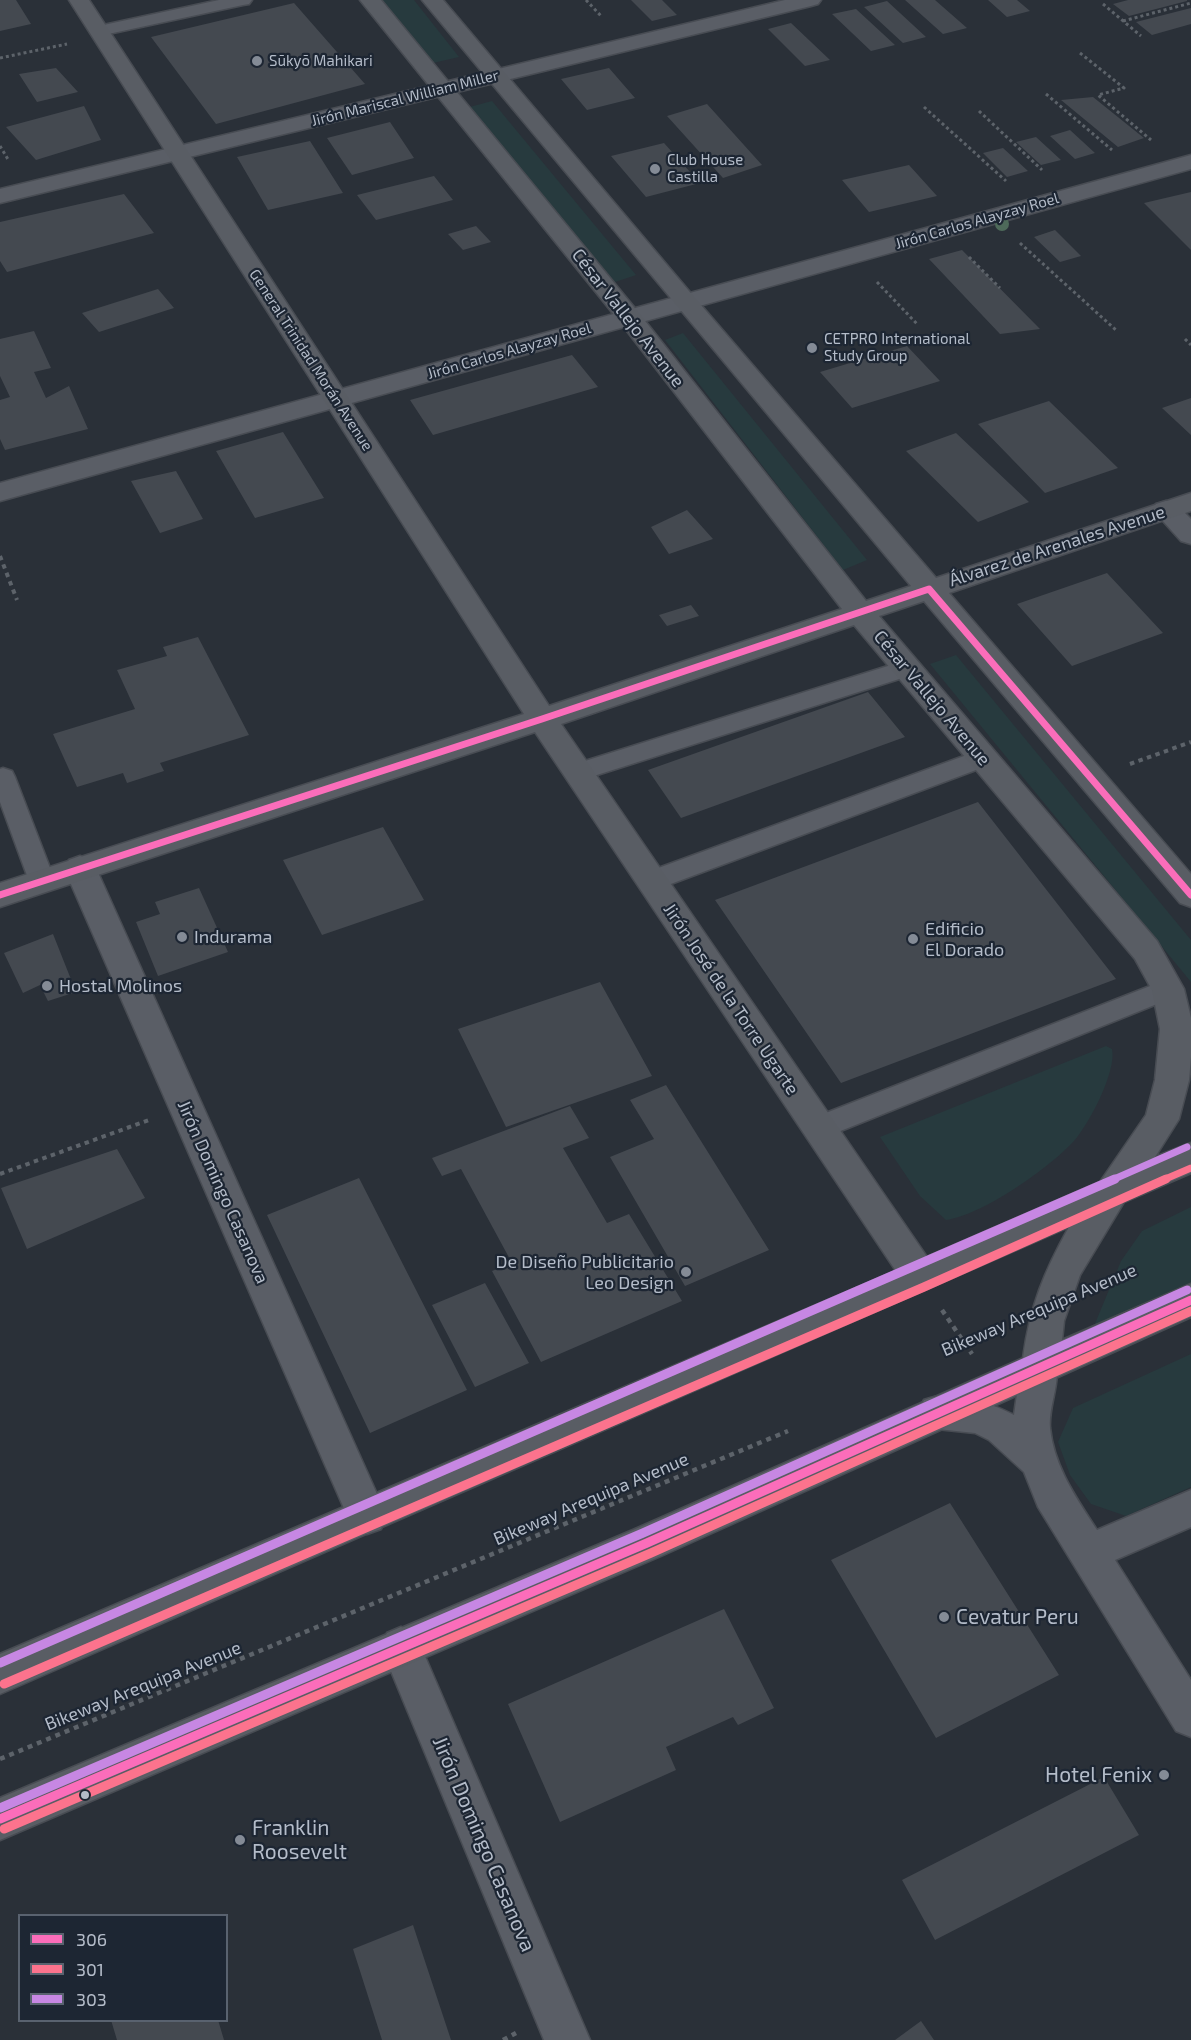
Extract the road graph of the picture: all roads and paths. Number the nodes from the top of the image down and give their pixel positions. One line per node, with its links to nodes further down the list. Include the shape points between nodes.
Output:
1 (79, 0): 9 (main road, General Trinidad Morán Avenue)
2 (243, 0): 9 (lane)
3 (370, 0): 15 (main road, César Vallejo Avenue)
4 (432, 0): 14 (main road)
5 (811, 0): 14 (street, Jirón Mariscal William Miller)
6 (1191, 3): 8 (path)
7 (1102, 4): 8 (path)
8 (1124, 21): 10 (path)
9 (99, 31): 19 (main road, General Trinidad Morán Avenue)
10 (1142, 36)
11 (49, 48): 13 (path)
12 (1080, 53): 20 (path, via 1124,88 1098,95)
13 (0, 58)
14 (497, 76): 15 (street, Jirón Mariscal William Miller); 27 (main road)
15 (444, 89): 19 (street, Jirón Mariscal William Miller); 28 (main road, César Vallejo Avenue)
16 (1046, 94): 21 (path)
17 (924, 107): 24 (path)
18 (979, 111): 22 (path)
19 (177, 153): 23 (street, Jirón Mariscal William Miller); 33 (main road, General Trinidad Morán Avenue)
20 (1186, 163): 21 (street, Jirón Carlos Alayzay Roel)
21 (1142, 175): 22 (street, Jirón Carlos Alayzay Roel)
22 (1069, 195): 24 (street, Jirón Carlos Alayzay Roel)
23 (0, 196)
24 (1033, 205): 25 (street, Jirón Carlos Alayzay Roel)
25 (991, 217): 26 (street, Jirón Carlos Alayzay Roel); 30 (path)
26 (852, 255): 27 (street, Jirón Carlos Alayzay Roel); 29 (path)
27 (685, 302): 28 (street, Jirón Carlos Alayzay Roel); 38 (main road)
28 (629, 317): 33 (street, Jirón Carlos Alayzay Roel); 40 (main road, César Vallejo Avenue)
29 (918, 325)
30 (1117, 331)
31 (1185, 339): 32 (path)
32 (1191, 345)
33 (336, 399): 34 (street, Jirón Carlos Alayzay Roel); 42 (main road, General Trinidad Morán Avenue)
34 (0, 492)
35 (1178, 506): 36 (street); 38 (main road, Álvarez de Arenales Avenue)
36 (1191, 534)
37 (0, 556): 39 (path)
38 (929, 589): 40 (main road, Álvarez de Arenales Avenue); 47 (main road)
39 (17, 600)
40 (860, 613): 41 (main road, César Vallejo Avenue); 42 (main road, Álvarez de Arenales Avenue)
41 (907, 668): 44 (main road, César Vallejo Avenue); 45 (lane)
42 (542, 719): 45 (main road, Jirón José de la Torre Ugarte); 48 (main road, Álvarez de Arenales Avenue)
43 (1191, 742): 47 (path)
44 (983, 758): 50 (lane); 53 (main road, César Vallejo Avenue, via 1146,950)
45 (578, 772): 50 (main road, Jirón José de la Torre Ugarte)
46 (3, 777): 49 (lane)
47 (1091, 778): 52 (main road)
48 (81, 868): 49 (main road, Álvarez de Arenales Avenue); 54 (street, Jirón Domingo Casanova)
49 (42, 881): 51 (main road, Álvarez de Arenales Avenue)
50 (651, 881): 55 (main road, Jirón José de la Torre Ugarte)
51 (0, 895)
52 (1191, 896)
53 (1168, 989): 55 (lane); 58 (main road, César Vallejo Avenue, via 1177,1029 1172,1080 1162,1119)
54 (186, 1107): 57 (path); 69 (street, Jirón Domingo Casanova)
55 (818, 1128): 59 (main road, Jirón José de la Torre Ugarte)
56 (1191, 1157): 58 (main road)
57 (0, 1174)
58 (1116, 1190): 59 (main road); 64 (main road, César Vallejo Avenue, via 1088,1227 1063,1271 1046,1322)
59 (920, 1277): 62 (path); 69 (main road)
60 (1191, 1300): 64 (main road)
61 (982, 1349): 62 (path, Bikeway Arequipa Avenue)
62 (972, 1354): 63 (path, Bikeway Arequipa Avenue)
63 (962, 1358)
64 (1040, 1366): 65 (main road); 67 (street, via 1031,1427)
65 (937, 1412): 67 (street, via 980,1417 1002,1428); 71 (main road, via 647,1543)
66 (794, 1428): 74 (path, Bikeway Arequipa Avenue)
67 (1039, 1461): 70 (street, via 1052,1494)
68 (1191, 1508): 70 (street)
69 (367, 1516): 72 (main road)
70 (1088, 1553): 73 (street)
71 (401, 1647): 75 (main road); 76 (street, Jirón Domingo Casanova)
72 (0, 1674)
73 (1191, 1717)
74 (0, 1759)
75 (0, 1819)
76 (567, 2040)

